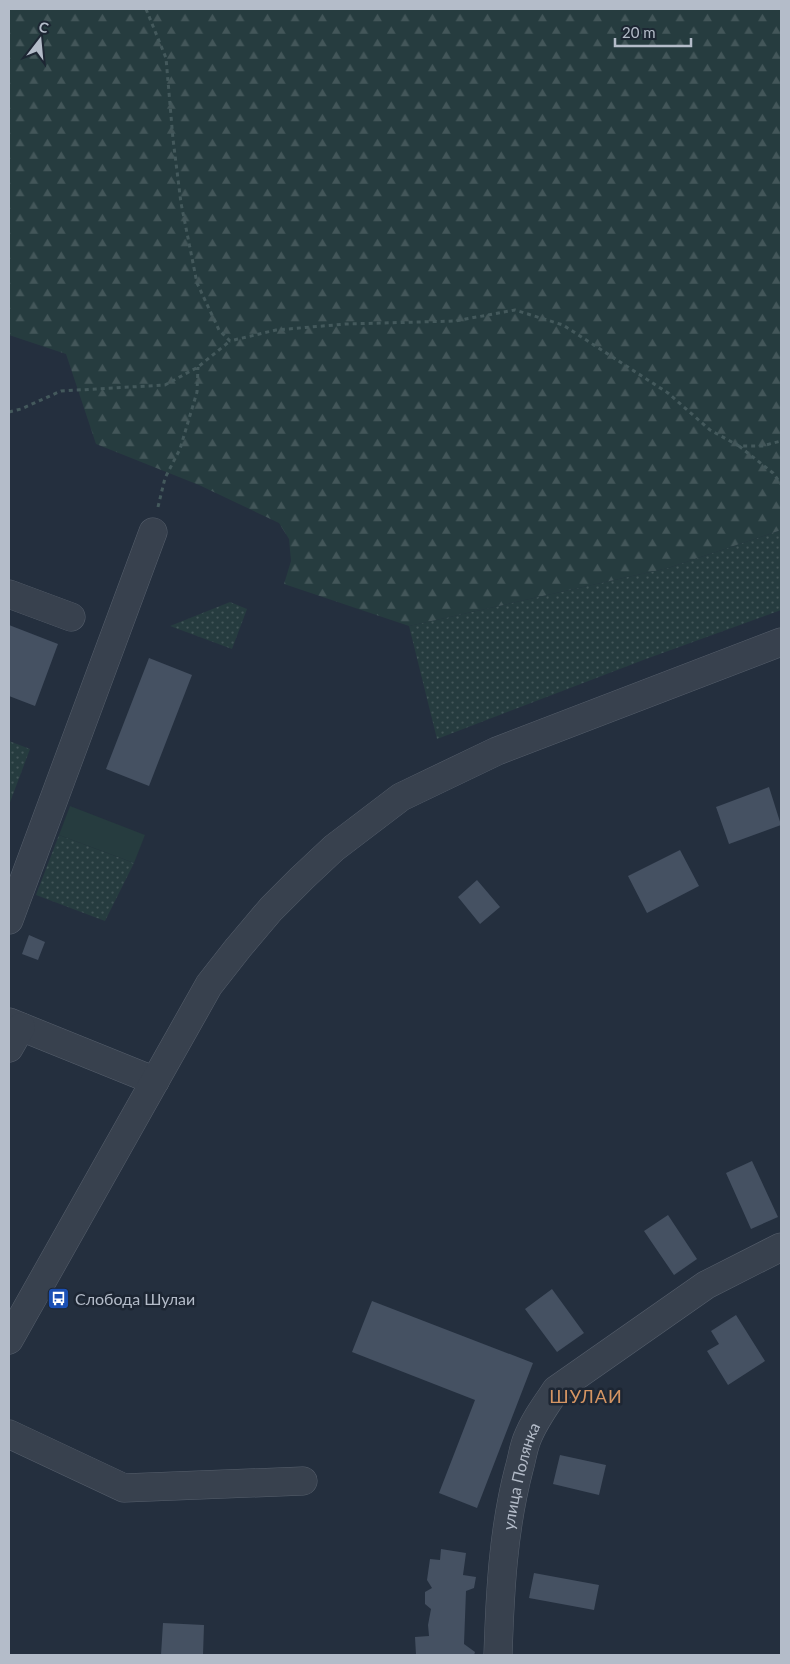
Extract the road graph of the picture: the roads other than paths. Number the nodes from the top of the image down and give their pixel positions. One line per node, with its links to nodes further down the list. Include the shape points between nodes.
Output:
1 (153, 532): 5 (street)
2 (9, 594): 3 (street)
3 (71, 617)
4 (781, 642): 7 (street, via 497,751 401,797 334,848 271,909 209,985)
5 (9, 920)
6 (13, 1032): 7 (street)
7 (155, 1080): 9 (street)
8 (781, 1247): 12 (street, улица Полянка, via 706,1285 556,1390 540,1412 527,1440 513,1490 503,1566)
9 (9, 1340)
10 (9, 1434): 11 (street, via 124,1488)
11 (303, 1481)
12 (498, 1655)

